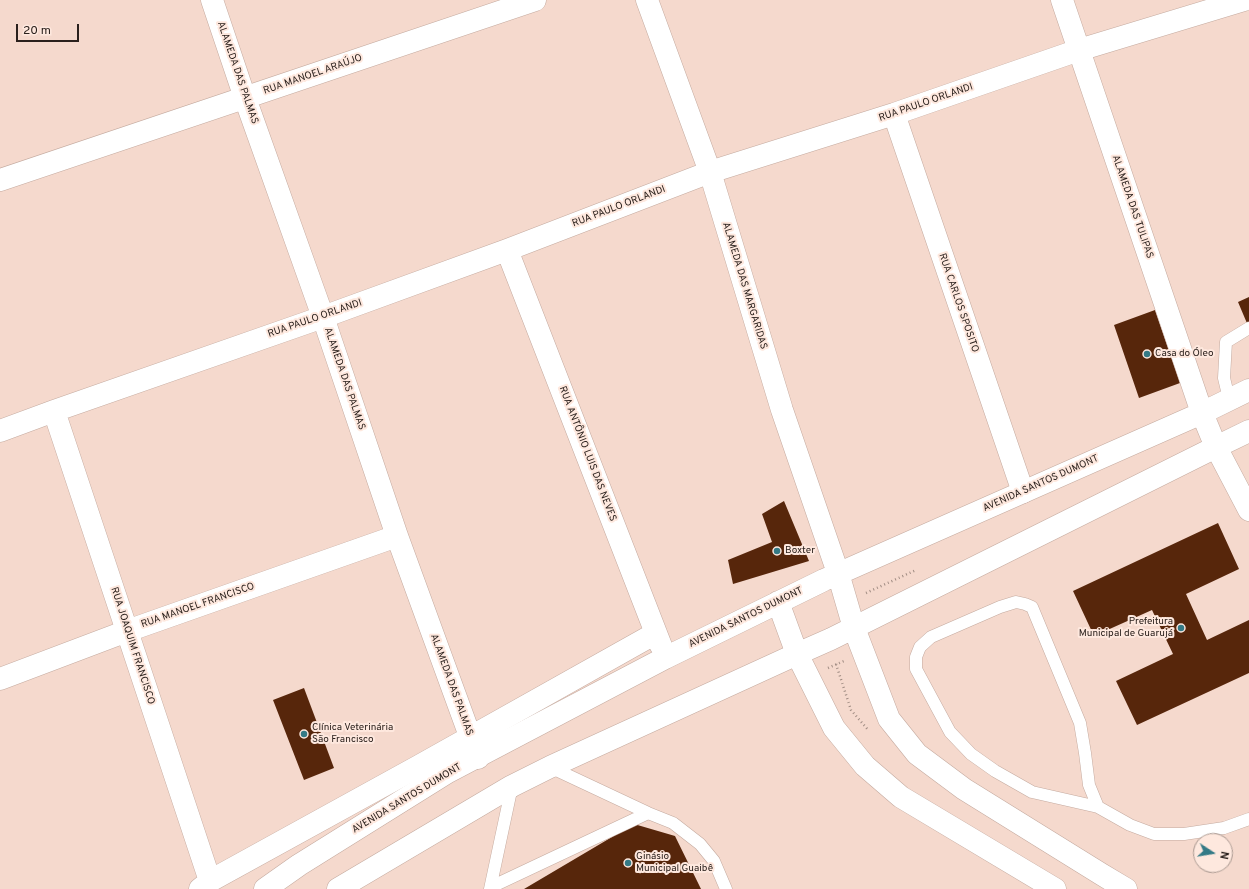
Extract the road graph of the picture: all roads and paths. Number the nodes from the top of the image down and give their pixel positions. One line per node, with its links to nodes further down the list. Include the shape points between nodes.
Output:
1 (212, 0): 7 (street, ALAMEDA DAS PALMAS)
2 (535, 0): 7 (street, RUA MANOEL ARAÚJO)
3 (647, 0): 9 (street, ALAMEDA DAS MARGARIDAS)
4 (1062, 0): 6 (street, ALAMEDA DAS TULIPAS)
5 (1244, 0): 6 (street, RUA PAULO ORLANDI)
6 (1079, 50): 8 (street, RUA PAULO ORLANDI); 17 (street, ALAMEDA DAS TULIPAS)
7 (246, 98): 10 (street, RUA MANOEL ARAÚJO); 12 (street, ALAMEDA DAS PALMAS)
8 (894, 114): 9 (street, RUA PAULO ORLANDI); 21 (street, RUA CARLOS SPOSITO)
9 (710, 172): 11 (street, RUA PAULO ORLANDI); 24 (street, ALAMEDA DAS MARGARIDAS, via 782,410)
10 (0, 180)
11 (508, 250): 12 (street, RUA PAULO ORLANDI); 28 (street, RUA ANTÔNIO LUIS DAS NEVES)
12 (323, 317): 16 (street, RUA PAULO ORLANDI); 23 (street, ALAMEDA DAS PALMAS)
13 (1249, 328): 15 (lane, via 1226,342 1224,378)
14 (1249, 390): 15 (street, AVENIDA SANTOS DUMONT)
15 (1229, 399): 17 (street, AVENIDA SANTOS DUMONT)
16 (54, 411): 18 (street, RUA PAULO ORLANDI); 27 (street, RUA JOAQUIM FRANCISCO)
17 (1202, 413): 20 (street, ALAMEDA DAS TULIPAS); 21 (street, AVENIDA SANTOS DUMONT)
18 (0, 431)
19 (1249, 432): 20 (street)
20 (1216, 447): 22 (street); 26 (street)
21 (1022, 492): 24 (street, AVENIDA SANTOS DUMONT)
22 (1249, 510)
23 (397, 536): 27 (street, RUA MANOEL FRANCISCO); 34 (street, ALAMEDA DAS PALMAS)
24 (838, 573): 25 (street, AVENIDA SANTOS DUMONT); 26 (street, ALAMEDA DAS MARGARIDAS)
25 (778, 602): 29 (street); 30 (street, AVENIDA SANTOS DUMONT)
26 (854, 628): 29 (street); 46 (street, ALAMEDA DAS MARGARIDAS, via 889,719 917,754 964,789)
27 (127, 631): 32 (street, RUA MANOEL FRANCISCO); 40 (street, RUA JOAQUIM FRANCISCO)
28 (656, 633): 30 (street, RUA ANTÔNIO LUIS DAS NEVES); 34 (street, AVENIDA SANTOS DUMONT)
29 (797, 654): 35 (street); 45 (street, via 834,728 865,766 901,797)
30 (665, 658): 34 (street, AVENIDA SANTOS DUMONT)
31 (836, 664): 33 (path, via 851,710)
32 (0, 679)
33 (872, 734)
34 (474, 748): 40 (street, AVENIDA SANTOS DUMONT); 42 (street, AVENIDA SANTOS DUMONT, via 448,772)
35 (550, 767): 36 (street); 38 (lane)
36 (512, 786): 41 (lane); 43 (street)
37 (1098, 807): 37 (lane, via 1089,785 1080,723 1032,607 1016,602 931,637 920,647 916,657 916,669 950,732 971,754 1032,792); 39 (lane, via 1130,826 1154,834 1184,834 1224,828)
38 (648, 813): 41 (lane); 44 (lane, via 673,823 700,844 714,861)
39 (1249, 819)
40 (205, 885)
41 (491, 888)
42 (265, 889)
43 (338, 889)
44 (726, 889)
45 (1055, 889)
46 (1126, 889)

